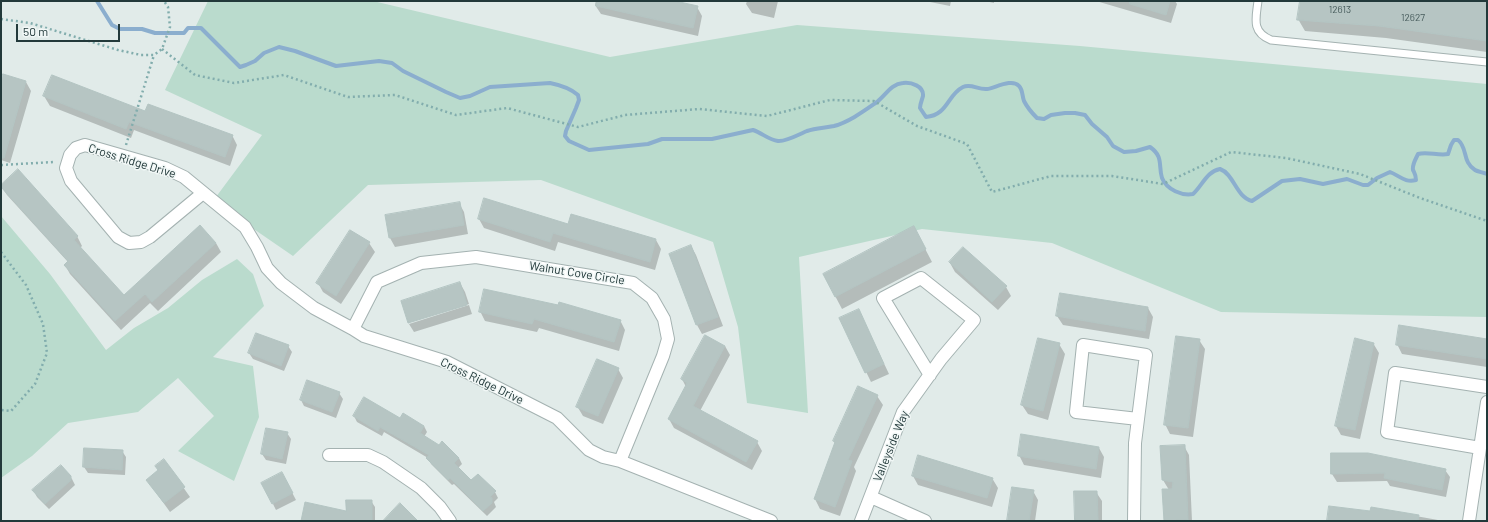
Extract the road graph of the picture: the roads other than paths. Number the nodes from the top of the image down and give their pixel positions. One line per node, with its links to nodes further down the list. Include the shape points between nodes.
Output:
1 (1258, 1): 2 (lane, via 1257,28 1260,35 1271,40)
2 (1487, 62)
3 (203, 193): 3 (street, Cross Ridge Drive, via 184,177 165,168 85,145 76,148 70,155 66,168 71,181 118,237 129,242 141,242); 4 (street, Cross Ridge Drive, via 245,227 267,268 281,283 314,308)
4 (353, 329): 11 (street, Cross Ridge Drive, via 364,336 448,362 557,418 589,450); 11 (street, Walnut Cove Circle, via 377,282 421,263 476,257 633,283 652,298 664,319 668,339)
5 (930, 375): 5 (street, Valleyside Way, via 974,320 921,278 884,298); 12 (street, Valleyside Way, via 903,412)
6 (1487, 387): 9 (street, via 1395,373 1387,432)
7 (1487, 402): 9 (street)
8 (1138, 419): 8 (street, via 1146,355 1083,344 1076,412); 17 (street, via 1135,443)
9 (1480, 448): 18 (street)
10 (329, 455): 13 (street, via 368,455 383,462 421,488)
11 (620, 461): 14 (street, Cross Ridge Drive)
12 (871, 497): 15 (street, Valleyside Way); 16 (street)
13 (450, 521)
14 (770, 521)
15 (861, 521)
16 (925, 521)
17 (1134, 521)
18 (1469, 521)

